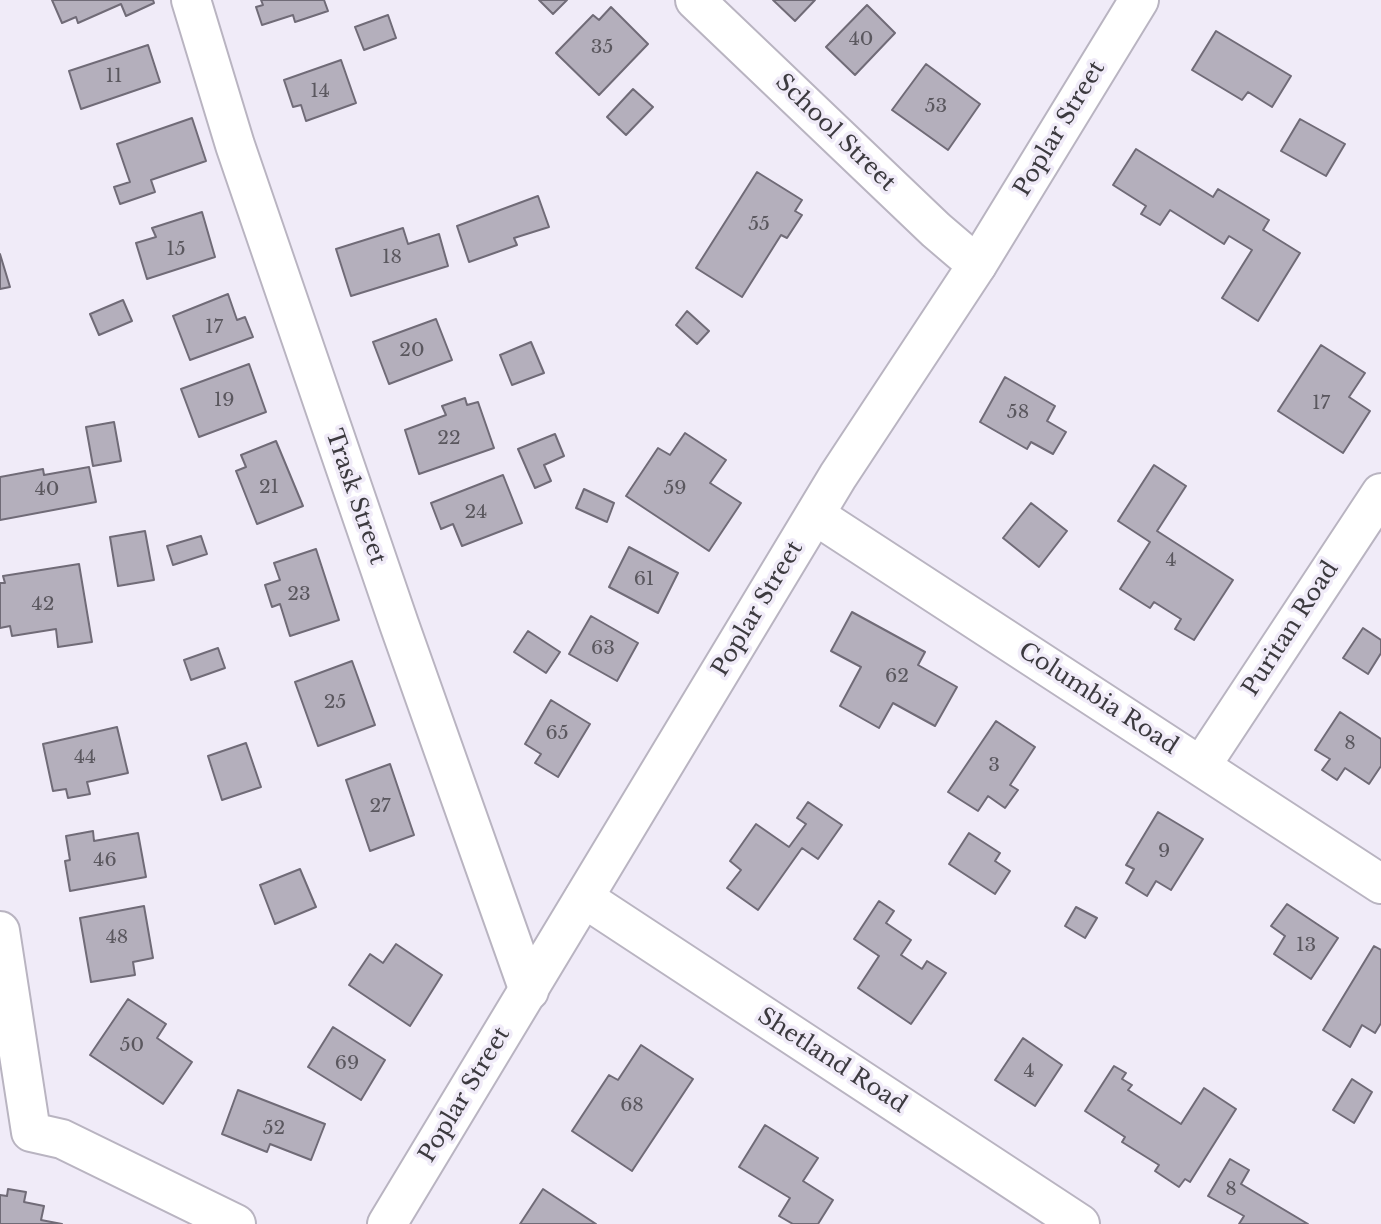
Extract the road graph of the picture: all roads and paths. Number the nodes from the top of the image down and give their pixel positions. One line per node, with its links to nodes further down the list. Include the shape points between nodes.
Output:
1 (191, 0): 11 (street, Trask Street, via 243,171)
2 (695, 0): 4 (street, School Street)
3 (1139, 0): 4 (street, Poplar Street)
4 (977, 265): 6 (street, Poplar Street)
5 (1381, 493): 7 (street, Puritan Road)
6 (815, 514): 7 (street, Columbia Road); 9 (street, Poplar Street)
7 (1201, 766): 8 (street, Columbia Road)
8 (1381, 884)
9 (584, 898): 11 (street, Poplar Street); 15 (street, Shetland Road)
10 (0, 931): 12 (street)
11 (528, 990): 14 (street, Poplar Street)
12 (15, 1129): 13 (street, via 62,1139)
13 (236, 1224)
14 (387, 1224)
15 (1080, 1224)

